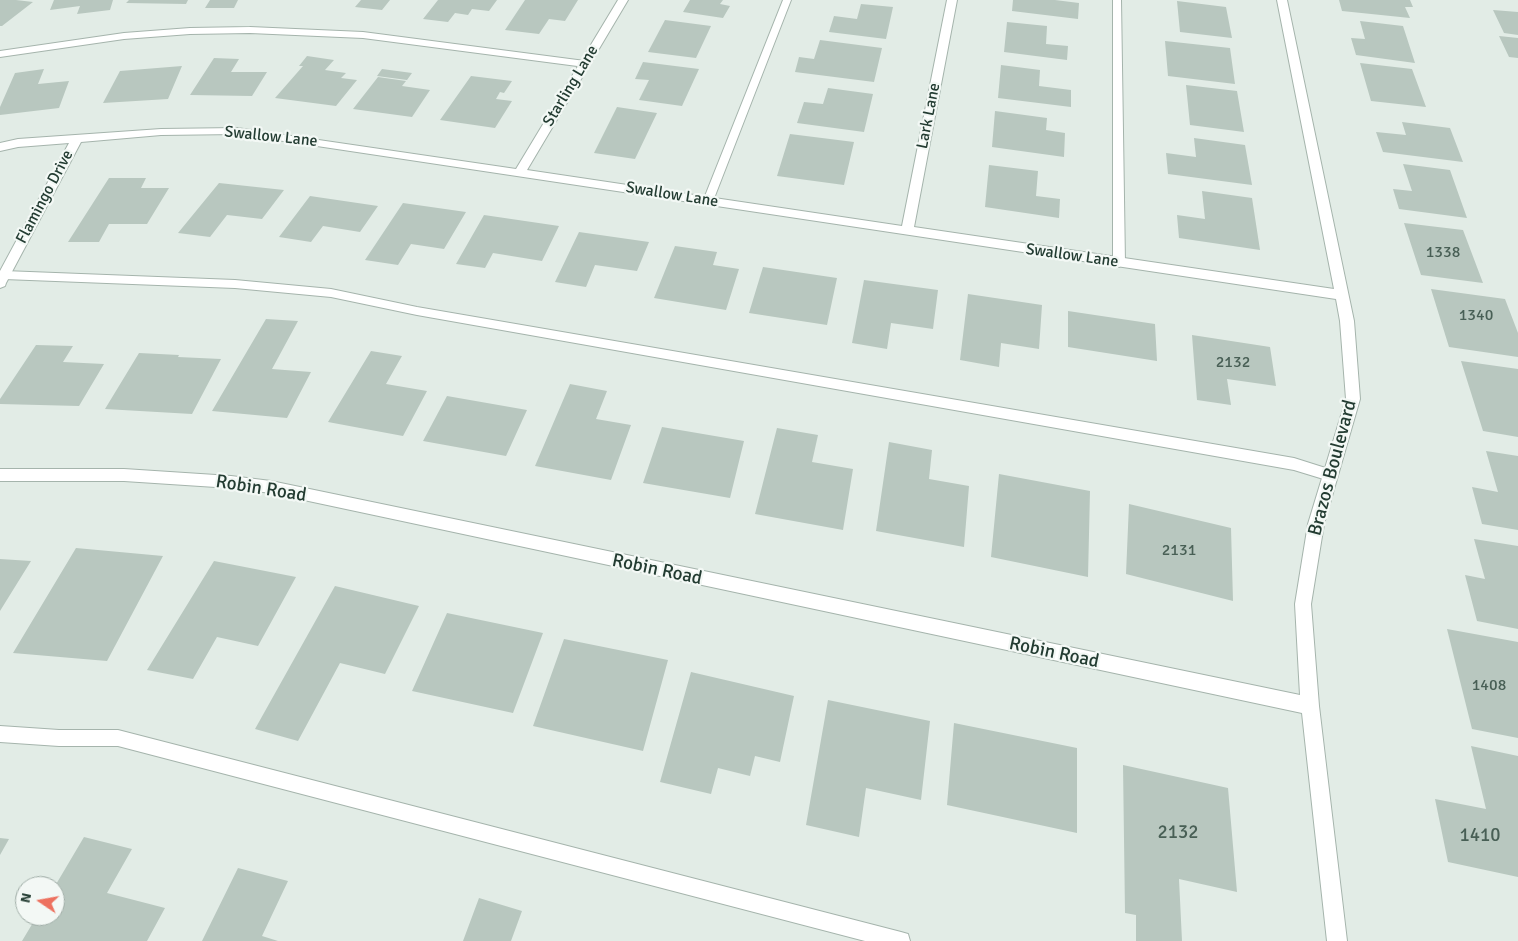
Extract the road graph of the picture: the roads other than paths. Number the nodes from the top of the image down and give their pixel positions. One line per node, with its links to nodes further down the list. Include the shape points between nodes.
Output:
1 (623, 0): 7 (street, Starling Lane)
2 (787, 0): 11 (lane)
3 (952, 0): 12 (street, Lark Lane)
4 (1117, 0): 13 (lane)
5 (1282, 0): 15 (street, Brazos Boulevard)
6 (0, 54): 7 (lane, via 124,36 250,30 363,35)
7 (585, 64): 10 (street, Starling Lane)
8 (77, 138): 9 (street, Swallow Lane); 10 (street, Swallow Lane, via 237,131); 14 (street, Flamingo Drive)
9 (0, 147)
10 (520, 172): 11 (street, Swallow Lane)
11 (708, 201): 12 (street, Swallow Lane)
12 (907, 231): 13 (street, Swallow Lane)
13 (1119, 263): 15 (street, Swallow Lane)
14 (2, 279): 17 (lane, via 235,284 331,293 427,313 1294,464)
15 (1342, 295): 17 (street, Brazos Boulevard, via 1354,399)
16 (0, 475): 18 (street, Robin Road, via 124,475 271,487)
17 (1330, 475): 18 (street, Brazos Boulevard, via 1316,524 1302,604)
18 (1310, 706): 21 (street, Brazos Boulevard)
19 (0, 734): 20 (lane, via 118,738)
20 (901, 941)
21 (1337, 941)

